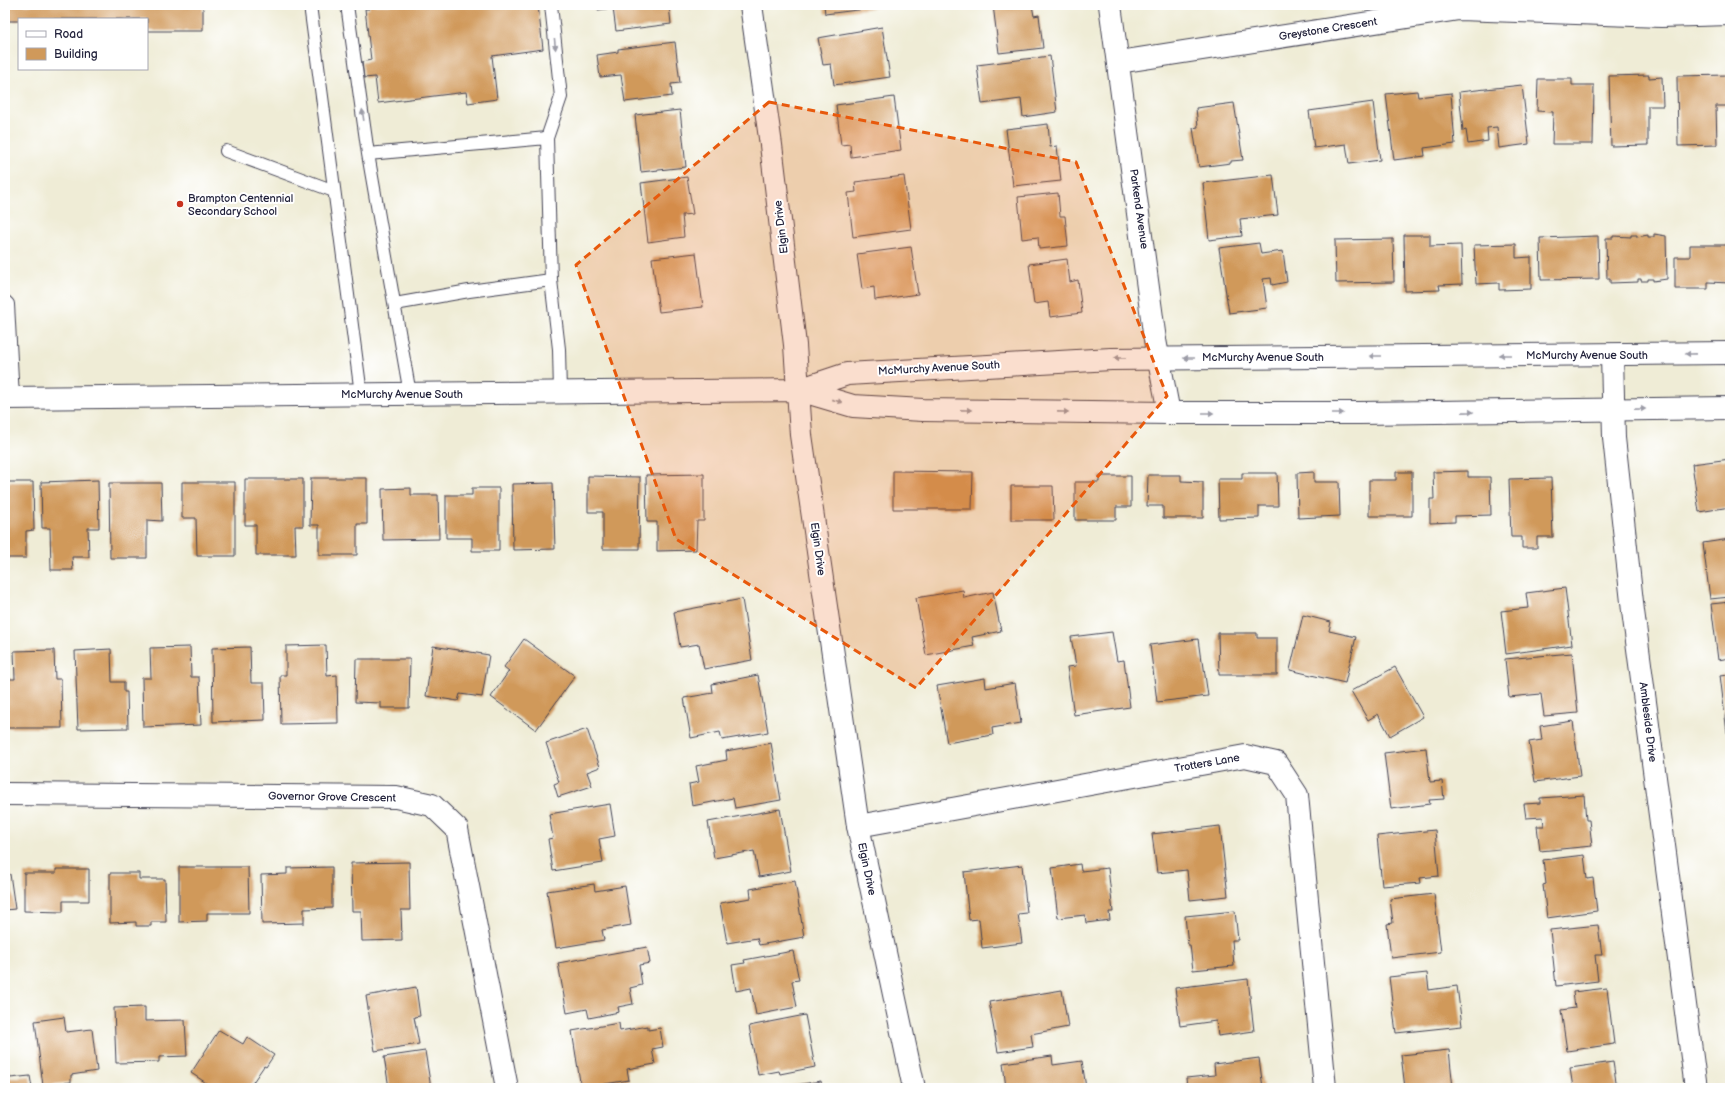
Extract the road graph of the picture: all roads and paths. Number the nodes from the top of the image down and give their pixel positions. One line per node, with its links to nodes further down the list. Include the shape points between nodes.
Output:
1 (310, 5): 12 (lane)
2 (348, 5): 11 (lane, one-way to 2)
3 (551, 5): 9 (lane, one-way to 9, via 561,97)
4 (751, 5): 19 (street, Elgin Drive, via 772,152)
5 (1110, 5): 8 (street, Parkend Avenue)
6 (1459, 7): 7 (street, Greystone Crescent, via 1661,16); 8 (street, Greystone Crescent)
7 (1730, 14)
8 (1119, 62): 18 (street, Parkend Avenue)
9 (547, 138): 11 (lane); 13 (lane)
10 (226, 151): 12 (lane)
11 (368, 154): 15 (lane)
12 (334, 191): 21 (lane)
13 (551, 280): 15 (lane); 20 (lane, via 559,350)
14 (5, 301): 23 (lane, via 8,304)
15 (394, 304): 22 (lane)
16 (1730, 353): 17 (street, McMurchy Avenue South, one-way to 17)
17 (1612, 354): 18 (street, McMurchy Avenue South, one-way to 18); 25 (street, Ambleside Drive)
18 (1159, 358): 19 (street, McMurchy Avenue South, one-way to 19, via 1111,358 848,374); 26 (street, Parkend Avenue)
19 (799, 390): 20 (street, McMurchy Avenue South); 26 (street, McMurchy Avenue South, one-way to 26, via 853,406 923,410); 28 (street, Elgin Drive, via 801,435)
20 (560, 393): 22 (street, McMurchy Avenue South)
21 (361, 394): 22 (street, McMurchy Avenue South); 23 (street, McMurchy Avenue South)
22 (410, 394)
23 (9, 398)
24 (1730, 408): 25 (street, McMurchy Avenue South, one-way to 24)
25 (1612, 409): 26 (street, McMurchy Avenue South, one-way to 25); 32 (street, Ambleside Drive, via 1633,611)
26 (1169, 413)
27 (5, 794): 29 (street, Governor Grove Crescent, via 396,797 432,805 457,829)
28 (858, 826): 30 (street, Elgin Drive); 31 (street, Trotters Lane, via 1245,756 1276,763 1297,794)
29 (507, 1088)
30 (914, 1088)
31 (1325, 1088)
32 (1696, 1088)

